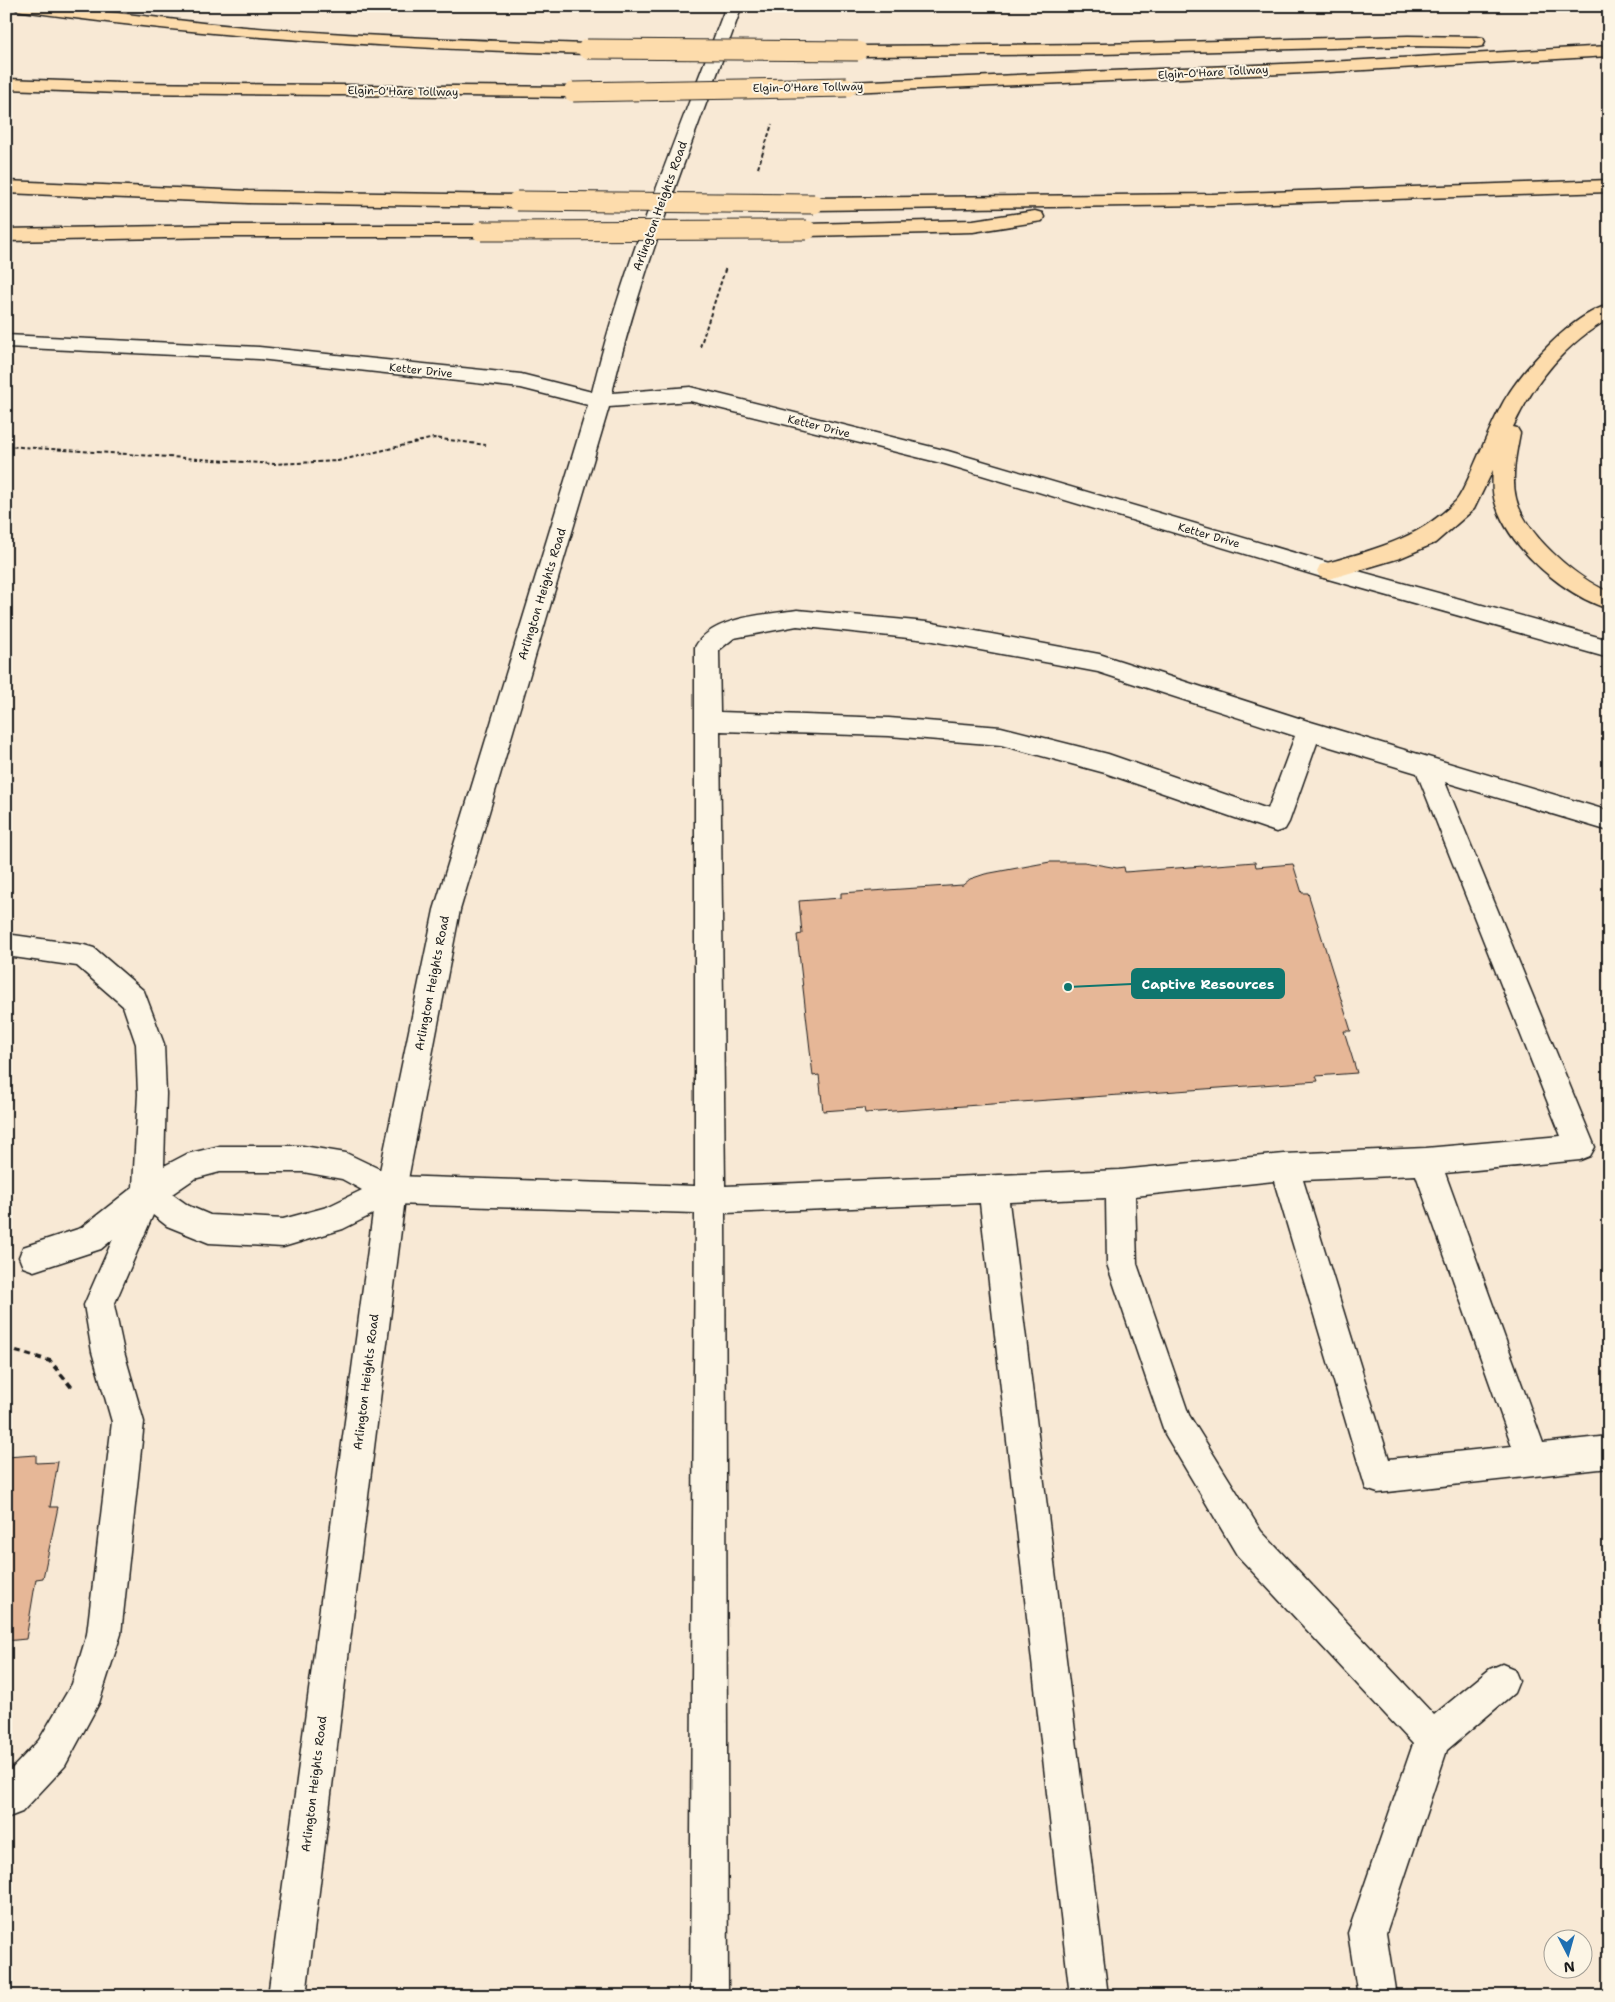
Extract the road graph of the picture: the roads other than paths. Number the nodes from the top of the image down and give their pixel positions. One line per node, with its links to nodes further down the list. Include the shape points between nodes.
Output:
1 (22, 6): 3 (highway, bridge, via 192,27 309,37 587,50 858,52 1408,41)
2 (734, 6): 12 (street, Arlington Heights Road, via 638,266 616,334)
3 (1609, 45)
4 (1609, 51): 5 (highway, Elgin-O'Hare Tollway, bridge, via 1329,67 847,87 574,92)
5 (6, 84)
6 (1609, 186): 8 (highway, via 1423,195)
7 (6, 187): 8 (highway, bridge, via 248,197 517,201 814,204)
8 (1132, 202): 9 (highway, bridge, via 973,226)
9 (6, 235)
10 (1609, 311): 13 (highway, via 1564,342 1536,371)
11 (6, 341): 12 (street, Ketter Drive, via 259,353 521,381)
12 (600, 401): 14 (street, Ketter Drive, via 690,394 948,458); 26 (street, Arlington Heights Road, via 447,910)
13 (1514, 402): 14 (highway, via 1466,504 1427,538); 15 (highway, via 1503,474 1507,506 1527,540 1559,571 1599,598)
14 (1328, 571): 16 (street, Ketter Drive)
15 (1609, 601)
16 (1609, 649)
17 (707, 721): 18 (street, via 889,727 1002,736 1108,764 1276,822); 18 (street, via 707,647 727,631 797,618 927,630 1099,663); 28 (street)
18 (1309, 731): 19 (street)
19 (1428, 767): 20 (street); 22 (street, via 1580,1147)
20 (1609, 821)
21 (6, 945): 27 (street, via 84,956 134,999 150,1044 152,1094)
22 (1426, 1161): 23 (street); 31 (street)
23 (1284, 1167): 24 (street); 31 (street, via 1378,1477)
24 (1120, 1184): 25 (street); 33 (street, via 1122,1264 1176,1423 1249,1543)
25 (993, 1189): 28 (street); 37 (street)
26 (391, 1190): 27 (street, via 346,1166 302,1159 220,1158 187,1167); 27 (street, via 332,1219 283,1233 209,1229 178,1216); 28 (street); 35 (street, Arlington Heights Road)
27 (148, 1193): 29 (street, via 90,1239); 34 (street, via 99,1305 108,1352 128,1422 104,1634 87,1691 52,1753)
28 (710, 1200): 36 (street)
29 (34, 1258)
30 (1609, 1452): 31 (street)
31 (1534, 1460)
32 (1502, 1681): 33 (street)
33 (1432, 1738): 38 (street, via 1367,1933)
34 (9, 1799)
35 (287, 1996)
36 (710, 1996)
37 (1089, 1996)
38 (1377, 1996)

